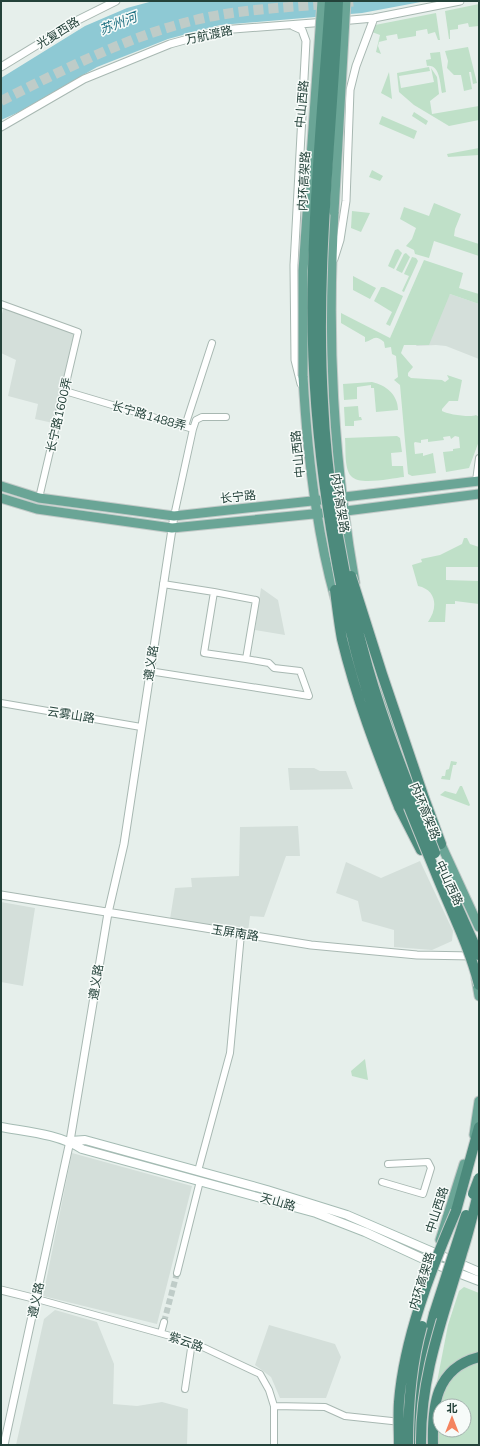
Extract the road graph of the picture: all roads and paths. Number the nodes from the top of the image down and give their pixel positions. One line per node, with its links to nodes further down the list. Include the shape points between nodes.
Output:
1 (116, 1): 9 (street, 光复西路, via 78,20)
2 (322, 1): 15 (main road, 中山西路, bridge, via 303,271)
3 (330, 1): 26 (highway, 内环高架路, bridge, via 313,270 315,401)
4 (338, 1): 31 (highway, 内环高架路, bridge, via 321,270 326,443 332,496)
5 (346, 1): 11 (main road, bridge)
6 (460, 1): 7 (street, 万航渡路)
7 (374, 18): 8 (street, 万航渡路); 11 (street, via 350,90 346,200 340,240)
8 (293, 26): 10 (street, 万航渡路, via 221,30 170,44 89,77); 15 (street, via 302,30 306,41 294,265 295,360)
9 (1, 68)
10 (1, 127)
11 (331, 270): 25 (main road, via 331,376)
12 (1, 304): 14 (street, 长宁路1600弄, via 78,332)
13 (212, 343): 17 (street)
14 (65, 391): 17 (street, 长宁路1488弄); 24 (street, 长宁路1600弄)
15 (305, 402): 26 (main road, 中山西路, via 308,444)
16 (226, 417): 18 (street, via 202,417 196,420)
17 (185, 426): 18 (street, 长宁路1488弄)
18 (193, 429): 29 (street, 长宁路1488弄)
19 (479, 458): 20 (street)
20 (478, 481): 25 (main road, 长宁路)
21 (1, 486): 24 (main road, 长宁路)
22 (479, 494): 27 (main road, 长宁路)
23 (1, 498): 30 (main road, 长宁路, via 37,509)
24 (40, 498): 29 (main road, 长宁路)
25 (342, 498): 26 (main road, 长宁路); 27 (main road)
26 (320, 499): 28 (main road, 中山西路); 29 (main road, 长宁路); 39 (highway, bridge, via 342,638 371,734 399,807); 45 (highway, 内环高架路, bridge, via 360,670 374,714 409,808 466,943)
27 (344, 511): 28 (main road, 长宁路); 38 (main road, 中山西路, via 357,594 380,688 421,802)
28 (318, 514): 30 (main road, 长宁路); 39 (main road, 中山西路, via 331,583 356,674 384,758)
29 (174, 516): 30 (street, 遵义路)
30 (172, 528): 32 (street, 遵义路)
31 (343, 554): 38 (highway, bridge, via 424,798); 44 (highway, 内环高架路, bridge, via 352,604 384,719)
32 (163, 584): 33 (street); 35 (street, 遵义路)
33 (214, 592): 34 (street, via 256,600); 34 (street, via 204,653)
34 (246, 659): 35 (street, via 269,663 274,668 300,671 309,696)
35 (149, 672): 37 (street, 遵义路)
36 (1, 703): 37 (street, 云雾山路)
37 (141, 727): 41 (street, 遵义路, via 124,844)
38 (442, 844): 42 (main road, 中山西路)
39 (421, 850): 44 (main road, 中山西路)
40 (1, 895): 41 (street, 玉屏南路)
41 (108, 913): 43 (street, 玉屏南路); 50 (street, 遵义路)
42 (479, 927)
43 (241, 934): 44 (street, 玉屏南路, via 369,951); 52 (street, via 230,1053)
44 (476, 956): 46 (main road, 中山西路)
45 (479, 985)
46 (479, 996)
47 (479, 1101): 58 (main road, 中山西路, via 473,1140)
48 (1, 1127): 50 (main road, 天山路)
49 (479, 1127): 57 (highway, 内环高架路)
50 (70, 1141): 52 (main road, 天山路, via 85,1140); 54 (main road, 天山路, via 82,1149); 64 (street, 遵义路)
51 (388, 1164): 55 (street, via 428,1162 431,1168 423,1194)
52 (198, 1171): 58 (main road, 天山路, via 348,1215)
53 (479, 1178): 76 (highway, 内环高架路, bridge, via 432,1322 419,1375)
54 (200, 1181): 58 (main road, 天山路, via 321,1215); 61 (street)
55 (382, 1182)
56 (479, 1189): 59 (main road); 77 (highway, bridge, via 426,1378 421,1417)
57 (456, 1211): 74 (highway, bridge, via 435,1260 406,1354 399,1403); 75 (highway, 内环高架路, bridge, via 413,1365)
58 (434, 1258): 59 (main road); 71 (main road, 中山西路, via 411,1344 406,1379)
59 (454, 1266): 60 (main road); 62 (main road); 77 (main road, via 425,1386)
60 (479, 1272)
61 (176, 1273)
62 (479, 1281)
63 (1, 1290): 64 (street)
64 (37, 1299): 66 (street, 紫云路); 72 (street, 遵义路)
65 (164, 1322): 66 (street)
66 (161, 1333): 67 (street, 紫云路)
67 (192, 1342): 69 (street); 70 (street, 紫云路, via 260,1374)
68 (479, 1357): 78 (highway, via 456,1367 442,1383 437,1393 433,1414)
69 (185, 1389)
70 (274, 1406): 71 (street, via 325,1407 345,1416); 73 (street, 紫云路)
71 (405, 1422): 75 (main road, 中山西路)
72 (4, 1445)
73 (274, 1445)
74 (399, 1445)
75 (406, 1445)
76 (415, 1445)
77 (422, 1445)
78 (433, 1445)

